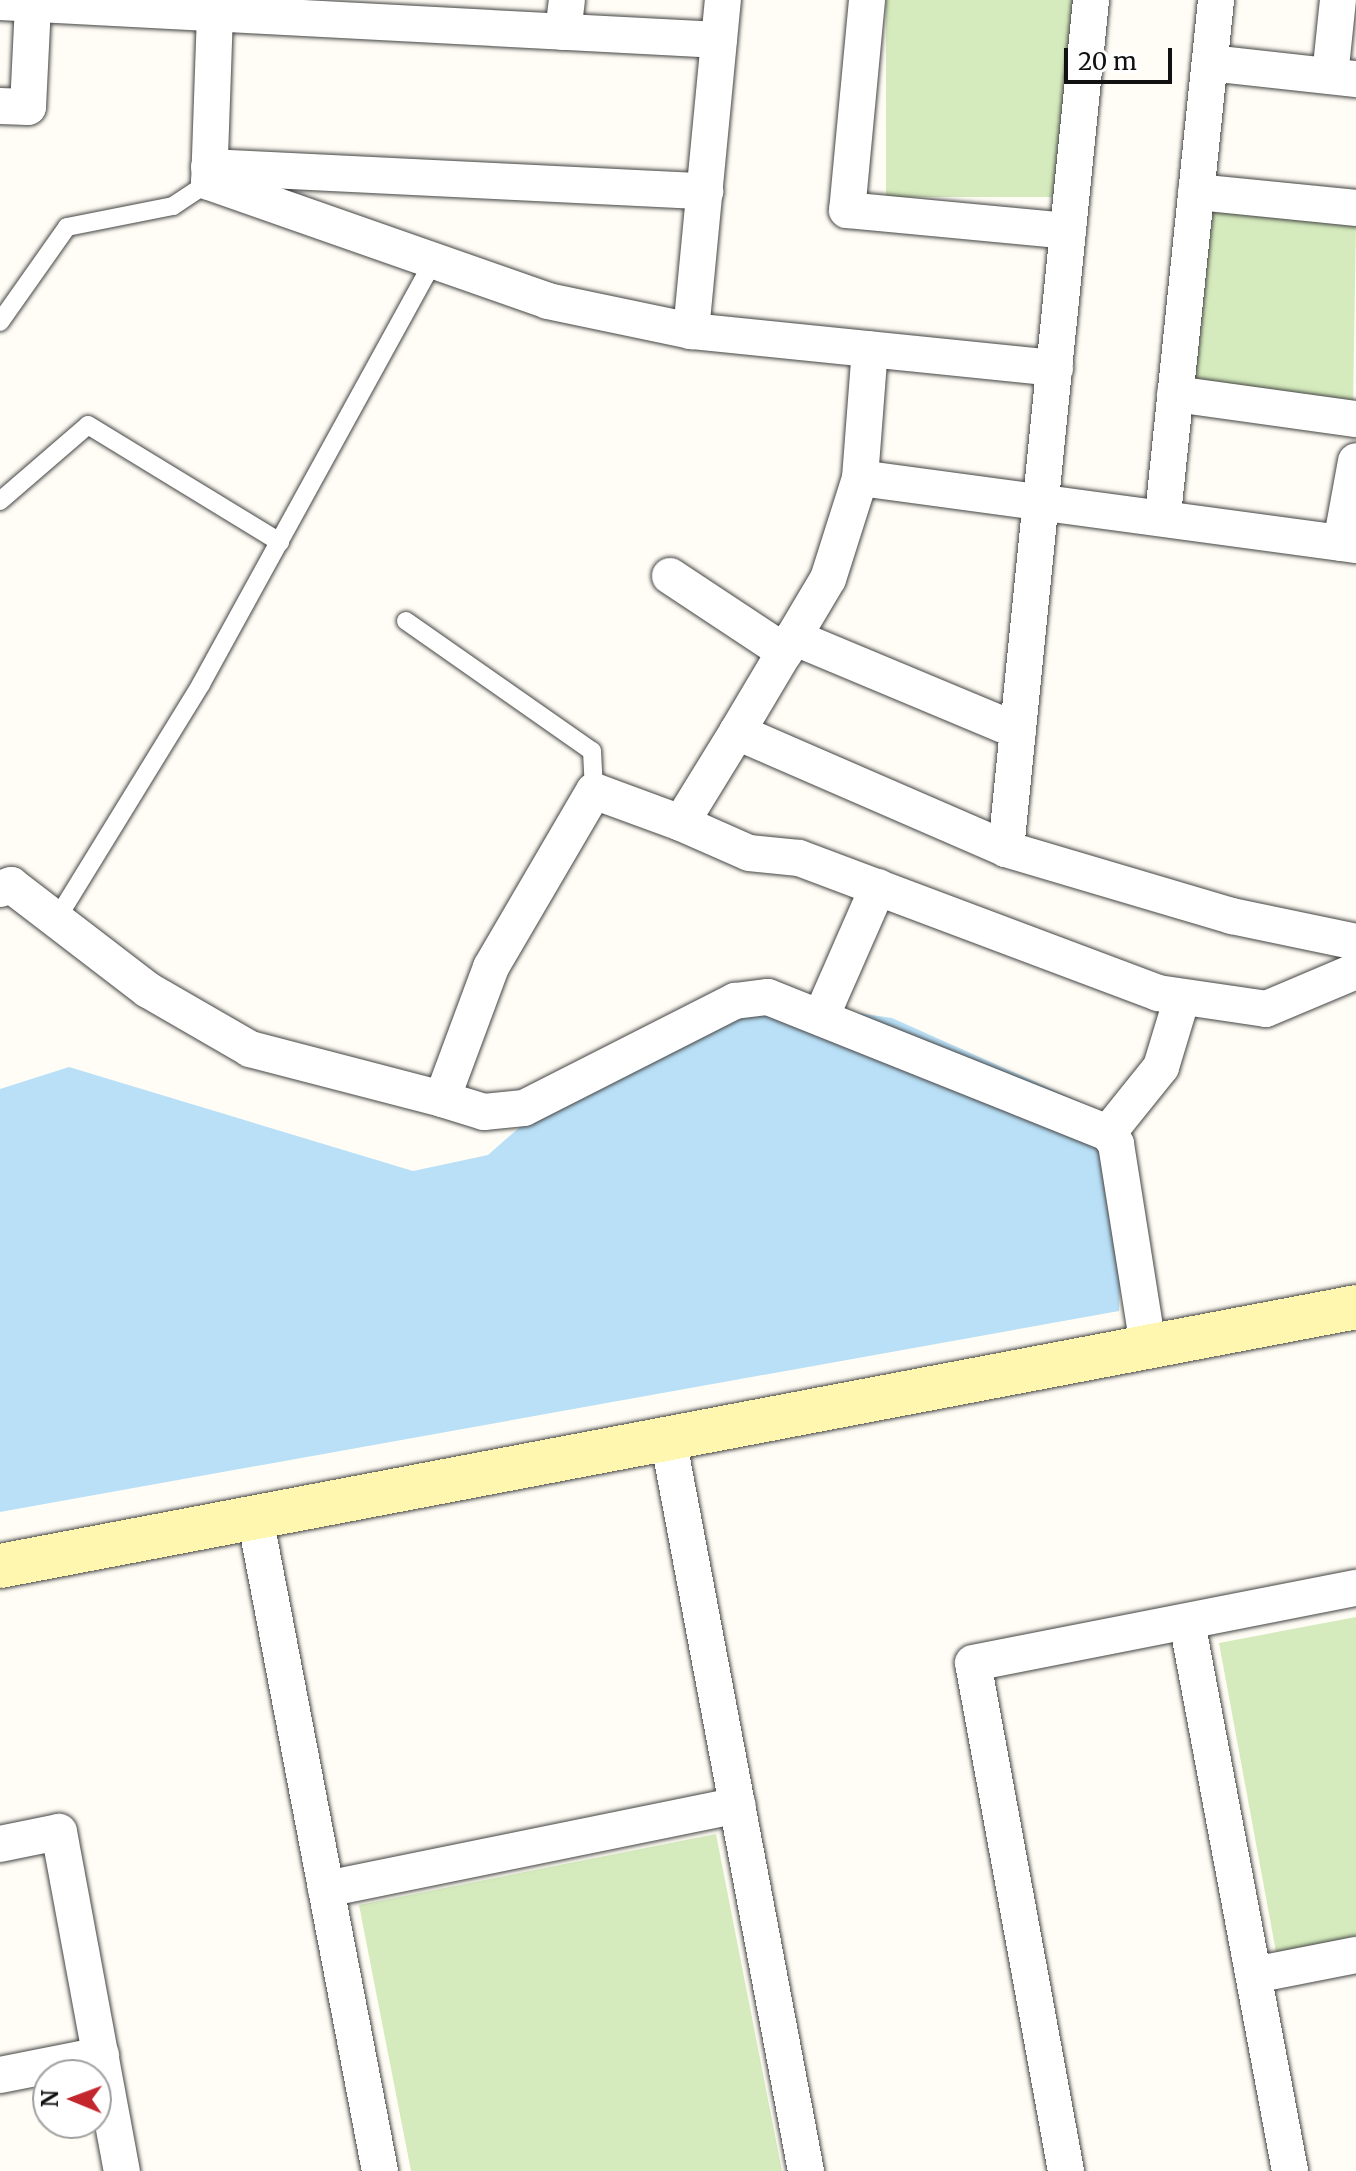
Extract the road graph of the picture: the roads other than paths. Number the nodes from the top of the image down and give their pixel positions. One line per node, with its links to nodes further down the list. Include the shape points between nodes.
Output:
1 (723, 0): 9 (street)
2 (867, 0): 17 (street, via 847,210)
3 (1091, 0): 17 (street)
4 (1216, 0): 10 (street)
5 (1338, 0): 11 (street)
6 (17, 3): 7 (street); 12 (street, via 28,107)
7 (215, 13): 8 (street); 13 (street)
8 (565, 16): 9 (street)
9 (719, 40): 14 (street)
10 (1210, 63): 11 (street); 15 (street)
11 (1343, 78)
12 (0, 106)
13 (209, 175): 14 (street); 18 (street); 19 (lane, via 173,206 67,227)
14 (705, 191): 20 (street)
15 (1196, 192): 16 (street); 23 (street)
16 (1356, 208)
17 (1068, 231): 22 (street)
18 (434, 261): 20 (street, via 548,301); 30 (lane)
19 (0, 322)
20 (691, 331): 21 (street)
21 (870, 349): 22 (street); 26 (street)
22 (1055, 368): 27 (street)
23 (1175, 394): 24 (street); 29 (street)
24 (1356, 419)
25 (1356, 461): 31 (street)
26 (860, 478): 27 (street); 34 (street, via 828,579)
27 (1042, 497): 29 (street); 35 (street)
28 (0, 501): 30 (lane, via 88,425)
29 (1163, 515): 31 (street)
30 (280, 542): 42 (lane)
31 (1349, 544)
32 (670, 576): 34 (street)
33 (406, 621): 37 (lane, via 592,751)
34 (789, 644): 35 (street); 36 (street)
35 (1018, 731): 39 (street)
36 (737, 732): 38 (street); 39 (street)
37 (594, 791): 38 (street); 47 (street, via 491,967)
38 (681, 823): 40 (street, via 749,853 799,858)
39 (1006, 849): 43 (street, via 1232,916)
40 (878, 887): 45 (street); 46 (street)
41 (0, 889): 42 (street, via 11,885)
42 (56, 920): 47 (street, via 148,990 250,1049)
43 (1356, 942)
44 (1356, 971): 45 (street, via 1266,1009)
45 (1182, 998): 48 (street, via 1161,1067)
46 (821, 1017): 47 (street, via 768,997 735,1001 524,1108 484,1112); 48 (street)
47 (442, 1099)
48 (1108, 1133): 50 (street, via 1116,1144)
49 (1356, 1307): 50 (street)
50 (1148, 1347): 51 (street)
51 (668, 1438): 52 (street); 56 (street)
52 (255, 1517): 53 (street); 58 (street)
53 (0, 1566)
54 (1356, 1588): 55 (street)
55 (1187, 1622): 60 (street); 66 (street, via 973,1663)
56 (738, 1805): 58 (street); 65 (street)
57 (0, 1844): 61 (street, via 59,1832)
58 (326, 1889): 64 (street)
59 (1356, 1955): 60 (street)
60 (1254, 1975): 67 (street)
61 (101, 2055): 62 (street); 63 (street)
62 (0, 2075)
63 (122, 2171)
64 (380, 2171)
65 (806, 2171)
66 (1066, 2171)
67 (1290, 2171)

